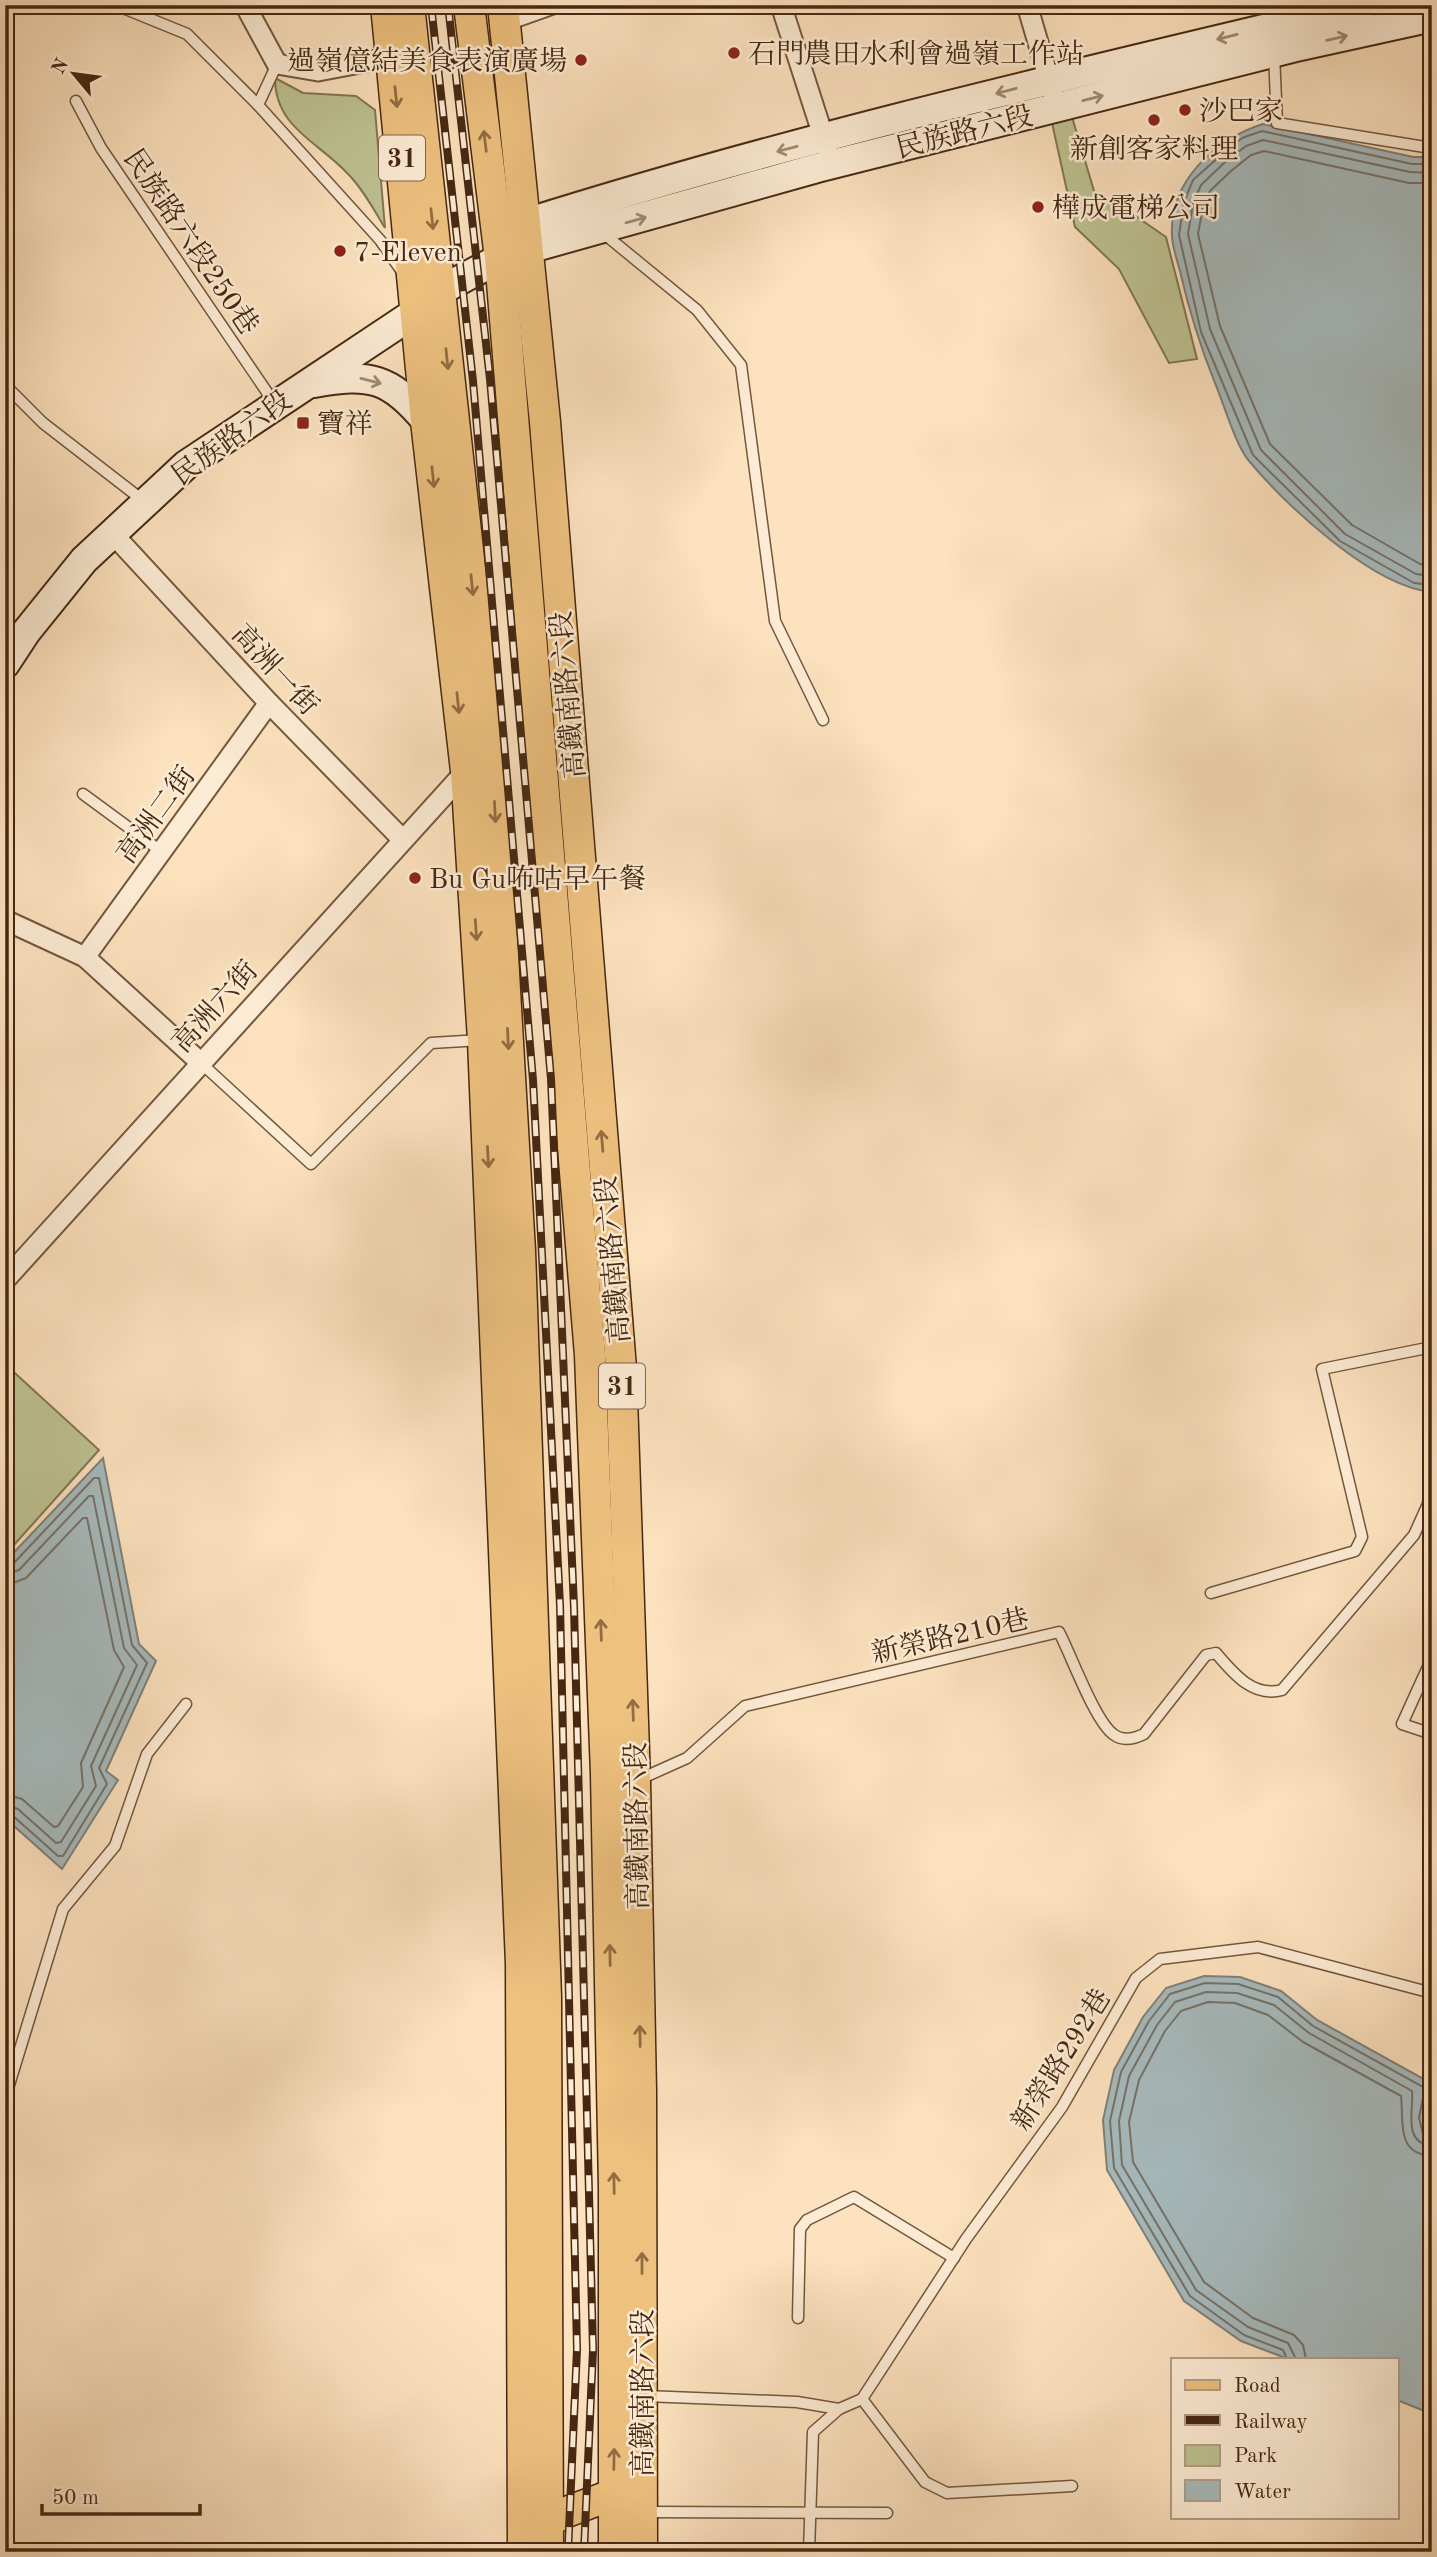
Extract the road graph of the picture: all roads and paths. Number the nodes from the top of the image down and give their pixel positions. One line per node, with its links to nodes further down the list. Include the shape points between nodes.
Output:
1 (116, 5): 17 (lane, via 187,34)
2 (245, 5): 14 (street)
3 (386, 5): 13 (main road, 31)
4 (409, 5): 24 (main road, 31, one-way to 24)
5 (469, 5): 23 (main road, 31, one-way to 5)
6 (550, 5): 10 (street)
7 (781, 5): 20 (street)
8 (1027, 5): 15 (street)
9 (1366, 5): 12 (main road, 民族路六段)
10 (504, 13): 22 (main road, 31)
11 (1432, 16): 12 (main road, 民族路六段, one-way to 11)
12 (1287, 30): 15 (main road, 民族路六段, one-way to 15); 18 (main road, 民族路六段, one-way to 12); 19 (lane, via 1277,123)
13 (392, 57): 14 (street, via 318,71); 24 (main road, 31, one-way to 24)
14 (277, 64): 17 (lane)
15 (1049, 80): 18 (street); 20 (main road, 民族路六段, one-way to 20)
16 (76, 101): 27 (lane, 民族路六段250巷, via 101,148)
17 (258, 105): 24 (lane, via 380,240)
18 (1058, 107): 20 (main road, 民族路六段)
19 (1431, 148)
20 (828, 152): 21 (main road, 民族路六段)
21 (586, 219): 22 (main road, 民族路六段); 33 (lane, via 697,310 741,365 775,621)
22 (527, 236): 23 (main road, 民族路六段); 46 (main road, 高鐵南路六段 / 31, one-way to 22)
23 (499, 258): 24 (main road, 民族路六段); 44 (main road, 高鐵南路六段 / 31)
24 (424, 298): 25 (main road, 民族路六段); 28 (main road, 31); 48 (main road, 31, one-way to 48, via 493,781)
25 (304, 384): 27 (main road, 民族路六段); 28 (main road, one-way to 28, via 345,377 369,379 406,397)
26 (5, 385): 29 (lane, via 43,423)
27 (275, 405): 29 (main road, 民族路六段, via 186,465)
28 (426, 421): 34 (main road, 31, one-way to 34)
29 (145, 502): 30 (main road, 民族路六段)
30 (112, 533): 31 (main road, 民族路六段, via 84,560); 32 (street, 高洲一街)
31 (5, 664)
32 (269, 703): 36 (street, 高洲一街); 37 (street, 高洲二街)
33 (823, 720)
34 (466, 771): 36 (street, 高洲六街); 40 (main road, 31, one-way to 40)
35 (83, 794): 37 (lane)
36 (403, 840): 41 (street, 高洲六街)
37 (162, 852): 39 (street, 高洲二街)
38 (5, 920): 39 (street)
39 (85, 957): 41 (street)
40 (483, 1040): 41 (lane, via 431,1043 311,1164); 45 (main road, 31, one-way to 45)
41 (201, 1063): 42 (street, 高洲六街)
42 (5, 1280)
43 (1432, 1347): 49 (lane, via 1322,1369 1362,1537 1355,1551)
44 (590, 1355): 46 (main road); 62 (main road, 高鐵南路六段 / 31, one-way to 44, via 607,1788)
45 (498, 1376): 48 (main road); 66 (main road, 31, via 521,1964)
46 (625, 1454): 53 (main road, 高鐵南路六段 / 31, one-way to 46)
47 (1432, 1461): 53 (lane, 新榮路210巷, via 1428,1504 1414,1535 1282,1690 1271,1693 1236,1679 1216,1653 1206,1655 1144,1734 1133,1740 1123,1738 1112,1734 1102,1720 1059,1632 745,1706 687,1758)
48 (530, 1502): 66 (main road, 31, via 545,1997)
49 (1211, 1593)
50 (1432, 1658): 52 (lane, via 1402,1724)
51 (186, 1704): 55 (lane, via 147,1754 115,1846 63,1909)
52 (1432, 1734)
53 (635, 1781): 58 (main road, 高鐵南路六段 / 31, one-way to 53)
54 (1432, 1993): 56 (lane, 新榮路292巷, via 1258,1947 1160,1959 1136,1978 1062,2107)
55 (5, 2098)
56 (954, 2258): 57 (lane, via 854,2197 807,2220 800,2229); 59 (lane, 新榮路292巷)
57 (798, 2318)
58 (642, 2396): 60 (lane, via 797,2402); 64 (main road, 高鐵南路六段 / 31)
59 (862, 2399): 60 (lane); 61 (lane, via 925,2482 947,2493)
60 (839, 2409): 63 (lane, via 813,2432)
61 (1072, 2486)
62 (614, 2494): 66 (main road, via 564,2513); 67 (main road, 高鐵南路六段 / 31)
63 (811, 2511): 64 (lane); 65 (lane); 69 (lane)
64 (642, 2512): 68 (main road, 高鐵南路六段 / 31)
65 (887, 2513)
66 (536, 2540)
67 (614, 2552)
68 (642, 2552)
69 (809, 2552)

